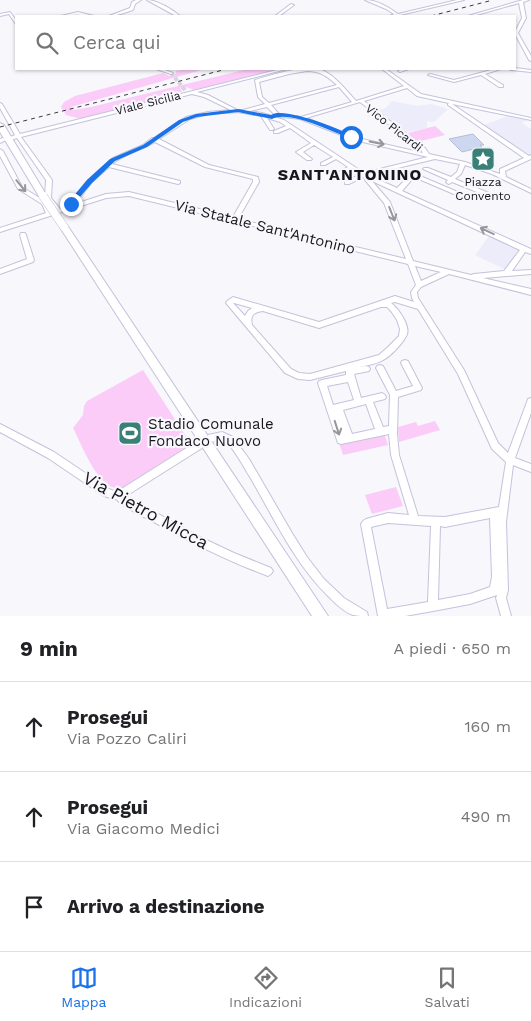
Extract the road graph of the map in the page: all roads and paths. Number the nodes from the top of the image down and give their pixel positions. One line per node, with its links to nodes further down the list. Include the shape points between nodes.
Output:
1 (139, 0): 13 (street, via 133,3 132,9)
2 (150, 0): 14 (street)
3 (367, 0): 16 (street)
4 (462, 0): 6 (street)
5 (527, 0): 7 (street)
6 (452, 1): 17 (street)
7 (521, 2): 9 (street); 21 (street, via 524,18)
8 (292, 5): 15 (street)
9 (479, 13): 18 (street); 19 (street)
10 (0, 14): 20 (street, via 10,13)
11 (67, 15): 12 (street)
12 (87, 15)
13 (114, 15)
14 (177, 15)
15 (278, 15)
16 (396, 15)
17 (402, 15)
18 (473, 15)
19 (486, 15)
20 (15, 20)
21 (516, 30)
22 (516, 34): 23 (street)
23 (531, 60)
24 (162, 70): 25 (street)
25 (175, 70)
26 (282, 70): 41 (street, Viale Sicilia)
27 (305, 70): 45 (street, via 257,81 259,95)
28 (319, 70): 37 (street, Vico Picardi)
29 (385, 70): 39 (street)
30 (404, 70): 33 (street)
31 (492, 70): 35 (street)
32 (516, 70): 34 (street)
33 (400, 71)
34 (530, 73)
35 (482, 74): 36 (street, via 454,81); 38 (street)
36 (430, 75)
37 (339, 86): 42 (street, Vico Picardi); 45 (street)
38 (501, 86)
39 (407, 87): 42 (street); 43 (street, via 419,95)
40 (185, 90): 41 (street)
41 (191, 92): 46 (street); 54 (street, Viale Sicilia)
42 (358, 102): 50 (street); 57 (street, Vico Picardi)
43 (451, 102): 51 (street); 65 (street)
44 (0, 104): 54 (street)
45 (266, 105): 47 (street); 49 (street)
46 (238, 111): 47 (street); 56 (street, via 192,116)
47 (245, 112): 48 (street)
48 (263, 115): 49 (street); 53 (street, via 274,131)
49 (274, 116): 50 (street); 53 (street)
50 (301, 118): 59 (street, one-way to 59, via 351,137)
51 (531, 119)
52 (0, 125): 80 (highway)
53 (291, 126): 58 (street)
54 (18, 136): 55 (street, Viale Sicilia); 80 (street, via 49,180)
55 (11, 138)
56 (154, 140): 67 (street); 85 (street, via 207,166 256,178)
57 (411, 140): 59 (street); 61 (street, Vico Picardi)
58 (314, 143): 63 (street); 64 (street, via 299,152)
59 (398, 148): 61 (street)
60 (0, 151): 80 (street, one-way to 80, via 20,188)
61 (427, 155): 62 (street)
62 (436, 157): 66 (street); 71 (street)
63 (335, 158): 68 (street); 69 (street)
64 (309, 159)
65 (529, 159): 72 (street)
66 (463, 163): 72 (street); 74 (street)
67 (108, 164): 75 (street); 83 (street)
68 (323, 164)
69 (351, 168): 71 (street); 73 (street, via 340,173)
70 (426, 169): 74 (street)
71 (363, 175): 76 (street); 79 (street); 90 (street, one-way to 90, via 387,202)
72 (504, 175): 78 (street)
73 (344, 177)
74 (452, 180): 77 (street); 81 (street)
75 (178, 182)
76 (347, 183)
77 (443, 188): 79 (street, via 413,175); 82 (street)
78 (531, 190)
79 (398, 191): 88 (street, one-way to 79)
80 (43, 197): 84 (street); 84 (street, via 44,203); 127 (highway, bridge)
81 (494, 197)
82 (470, 199)
83 (67, 208): 84 (street, Via Statale Sant'Antonino); 85 (street, Via Statale Sant'Antonino, via 126,194)
84 (54, 211): 86 (street, Via Statale Sant'Antonino)
85 (235, 219): 90 (street, Via Statale Sant'Antonino)
86 (0, 230)
87 (23, 234): 91 (street, via 31,260)
88 (524, 249): 89 (street); 94 (street)
89 (531, 252)
90 (411, 263): 92 (street, Via Statale Sant'Antonino); 96 (street)
91 (0, 272)
92 (448, 272): 95 (street, Via Statale Sant'Antonino); 96 (street)
93 (531, 272): 94 (street)
94 (506, 274): 95 (street)
95 (466, 276): 97 (street, Via Statale Sant'Antonino)
96 (419, 285): 101 (street, via 414,295)
97 (531, 292)
98 (403, 301): 99 (street, via 395,299); 101 (street); 102 (street, via 393,303)
99 (381, 304): 100 (street, via 320,325); 102 (street)
100 (253, 307): 103 (street); 103 (street, via 233,300 229,302 238,314)
101 (420, 307): 118 (street, via 461,372 495,446)
102 (394, 309): 103 (street, via 404,332 381,358 310,377 291,373)
103 (248, 320)
104 (405, 363): 108 (street, via 418,388)
105 (380, 368): 108 (street)
106 (366, 369): 107 (street, via 349,372)
107 (351, 378): 110 (street); 112 (street, via 322,383)
108 (394, 395): 114 (street)
109 (382, 398): 110 (street)
110 (364, 402): 112 (street); 115 (street)
111 (531, 402): 118 (street)
112 (335, 408): 115 (street, one-way to 115, via 349,438)
113 (0, 428): 120 (street, Via Pietro Micca, via 51,455 107,493)
114 (393, 429): 115 (street); 122 (street, via 395,455)
115 (380, 431)
116 (211, 438): 128 (street, via 222,436 230,440 317,577 340,601)
117 (199, 445): 120 (street)
118 (510, 460): 119 (street); 121 (street)
119 (531, 468)
120 (118, 494): 124 (street, Via Pietro Micca, via 178,530)
121 (498, 512): 123 (street, via 454,521); 125 (street, via 494,591); 129 (street, via 501,522 501,598)
122 (415, 520): 123 (street); 126 (street, via 388,518 366,524)
123 (436, 521): 125 (street)
124 (268, 571)
125 (433, 606): 126 (street)
126 (383, 615)
127 (321, 616)
128 (363, 616)
129 (506, 616)

